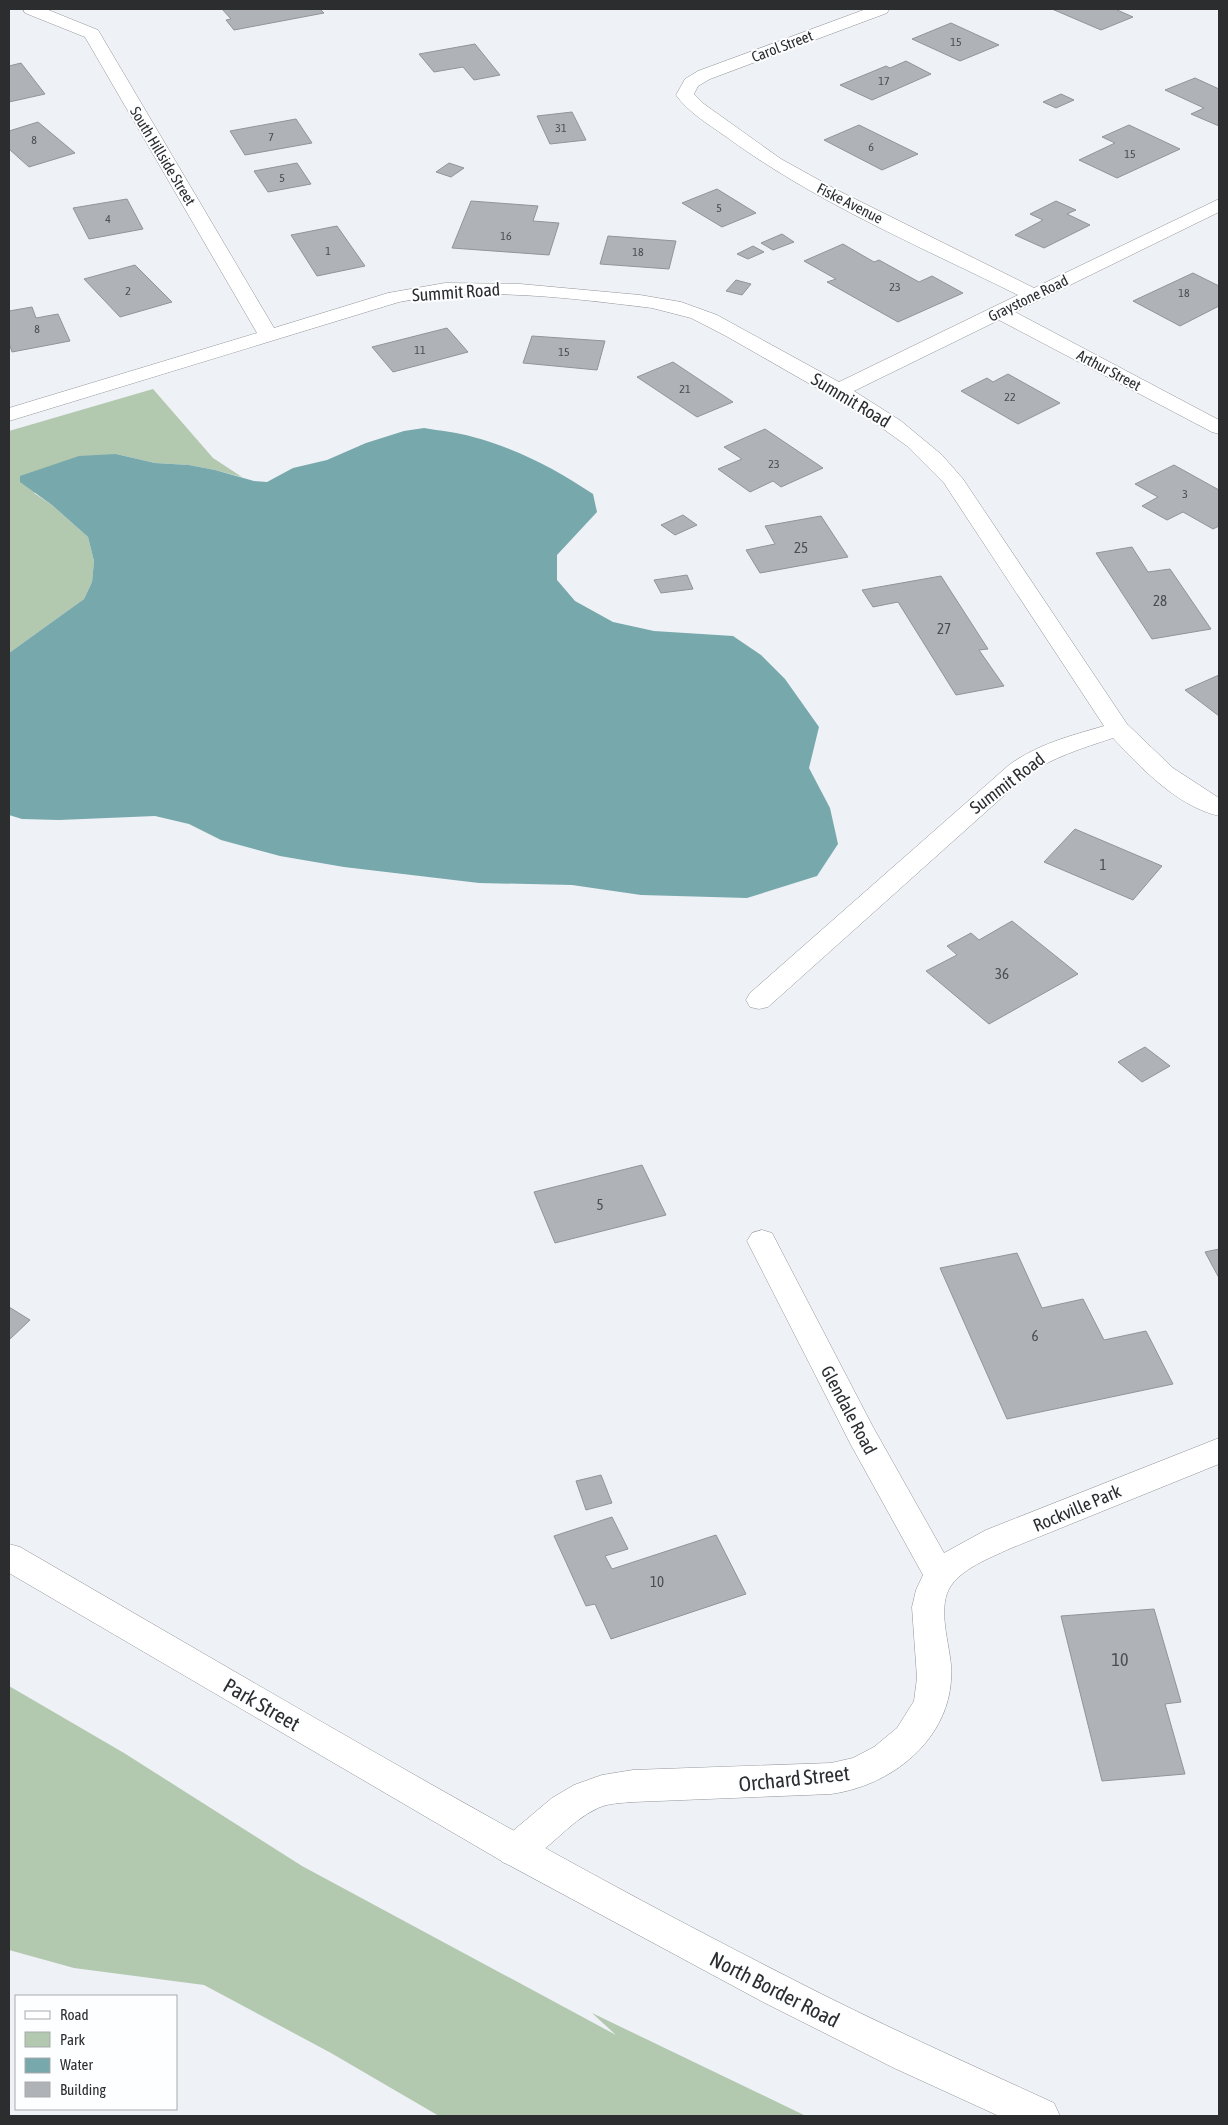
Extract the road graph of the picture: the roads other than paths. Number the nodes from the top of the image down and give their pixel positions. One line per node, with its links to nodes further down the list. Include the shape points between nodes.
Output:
1 (30, 9): 7 (street, South Hillside Street, via 92,34)
2 (881, 9): 3 (street, Carol Street, via 704,75)
3 (686, 89): 5 (street, Fiske Avenue, via 686,98 774,163)
4 (1219, 205): 5 (street, Graystone Road)
5 (1033, 295): 6 (street, Graystone Road)
6 (999, 312): 8 (street, Graystone Road); 10 (street, Arthur Street)
7 (269, 336): 8 (street, Summit Road, via 409,294 451,289 511,288 649,302 684,309 717,323); 9 (street, Summit Road)
8 (838, 391): 11 (street, Summit Road, via 911,438 942,467)
9 (9, 415)
10 (1219, 428)
11 (1118, 729): 12 (street, via 1169,778); 13 (street, Summit Road, via 1055,748 1018,770)
12 (1219, 808)
13 (758, 1000)
14 (762, 1242): 17 (street, Glendale Road, via 862,1436)
15 (1219, 1451): 17 (street, Rockville Park, via 992,1543 958,1561)
16 (9, 1557): 18 (street, Park Street)
17 (940, 1576): 18 (street, Orchard Street, via 930,1595 929,1607 935,1677 932,1700 924,1721 911,1738 870,1768 846,1776 606,1789 584,1798)
18 (515, 1851): 19 (street, North Border Road, via 800,2003 951,2077)
19 (1041, 2116)

